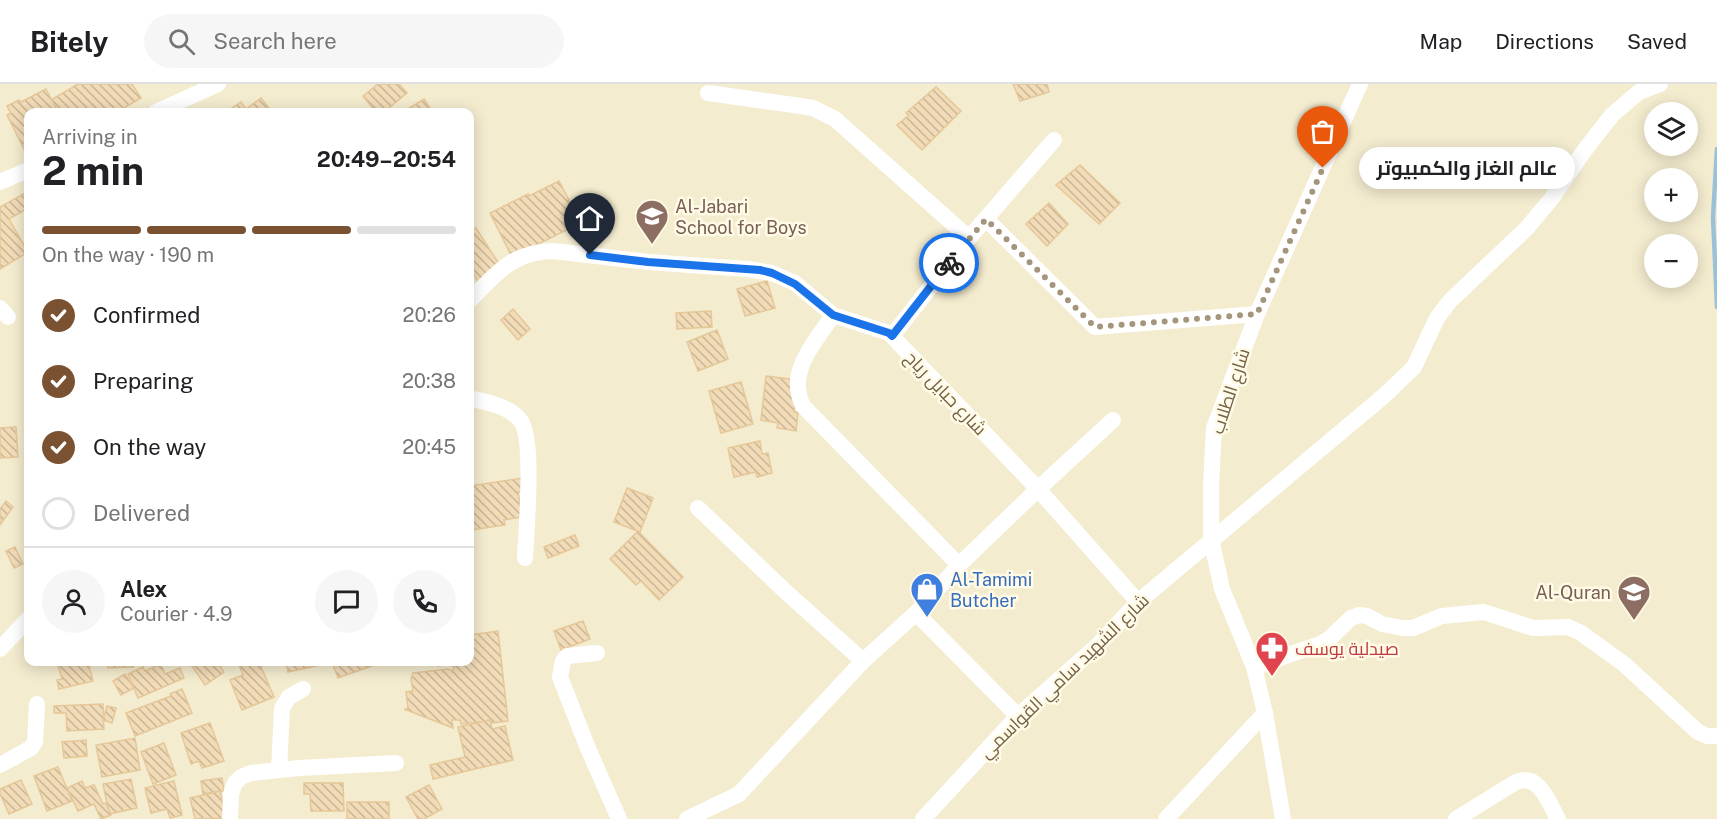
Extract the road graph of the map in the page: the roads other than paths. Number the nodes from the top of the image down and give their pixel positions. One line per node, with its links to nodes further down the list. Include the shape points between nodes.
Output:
1 (218, 84): 5 (street)
2 (1360, 84): 12 (street, شارع الطلاب)
3 (1660, 84): 19 (street, شارع الشهيد سامي القواسمي, via 1639,92 1612,115 1527,228 1450,300 1413,367 1385,395)
4 (708, 93): 10 (street, via 813,108 835,119)
5 (187, 106)
6 (1054, 140): 9 (street)
7 (24, 172): 8 (street)
8 (0, 182)
9 (986, 219): 10 (street); 12 (street, via 1095,327)
10 (969, 238): 14 (street)
11 (474, 296): 13 (street, شارع حبايل رياح, via 509,262 530,253 553,251 772,273 795,284)
12 (1257, 314): 19 (street, شارع الطلاب, via 1214,428)
13 (833, 315): 14 (street, شارع حبايل رياح); 21 (street, via 798,372 797,389 803,406)
14 (892, 336): 17 (street, شارع حبايل رياح)
15 (474, 399): 20 (street, via 514,413 526,432)
16 (1113, 420): 17 (street)
17 (1038, 489): 21 (street); 22 (street, شارع حبايل رياح)
18 (698, 508): 27 (street)
19 (1211, 540): 22 (street, شارع الشهيد سامي القواسمي); 28 (street, شارع الطلاب, via 1222,590)
20 (525, 558)
21 (959, 565): 23 (street)
22 (1138, 602): 32 (street, شارع الشهيد سامي القواسمي, via 1100,644)
23 (916, 613): 27 (street); 32 (street)
24 (24, 623): 25 (street)
25 (0, 649)
26 (597, 653): 38 (street, via 567,656 560,676)
27 (863, 661): 39 (street, via 739,794)
28 (1254, 667): 31 (street, شارع الطلاب); 33 (street, via 1320,644 1356,616 1413,628 1442,616 1484,612 1533,628 1575,629 1624,664 1698,732)
29 (303, 689): 36 (street, via 289,697 282,708)
30 (38, 704): 35 (street, via 35,742)
31 (1264, 713): 41 (street); 42 (street, شارع الطلاب)
32 (1018, 717): 40 (street, شارع الشهيد سامي القواسمي)
33 (1717, 736)
34 (396, 763): 36 (street)
35 (0, 765)
36 (279, 770): 37 (street, via 251,773 235,783)
37 (230, 819)
38 (619, 819)
39 (687, 819)
40 (923, 819)
41 (1166, 819)
42 (1283, 819)
43 (1456, 819): 44 (street, via 1516,782 1526,780 1539,787)
44 (1558, 819)

